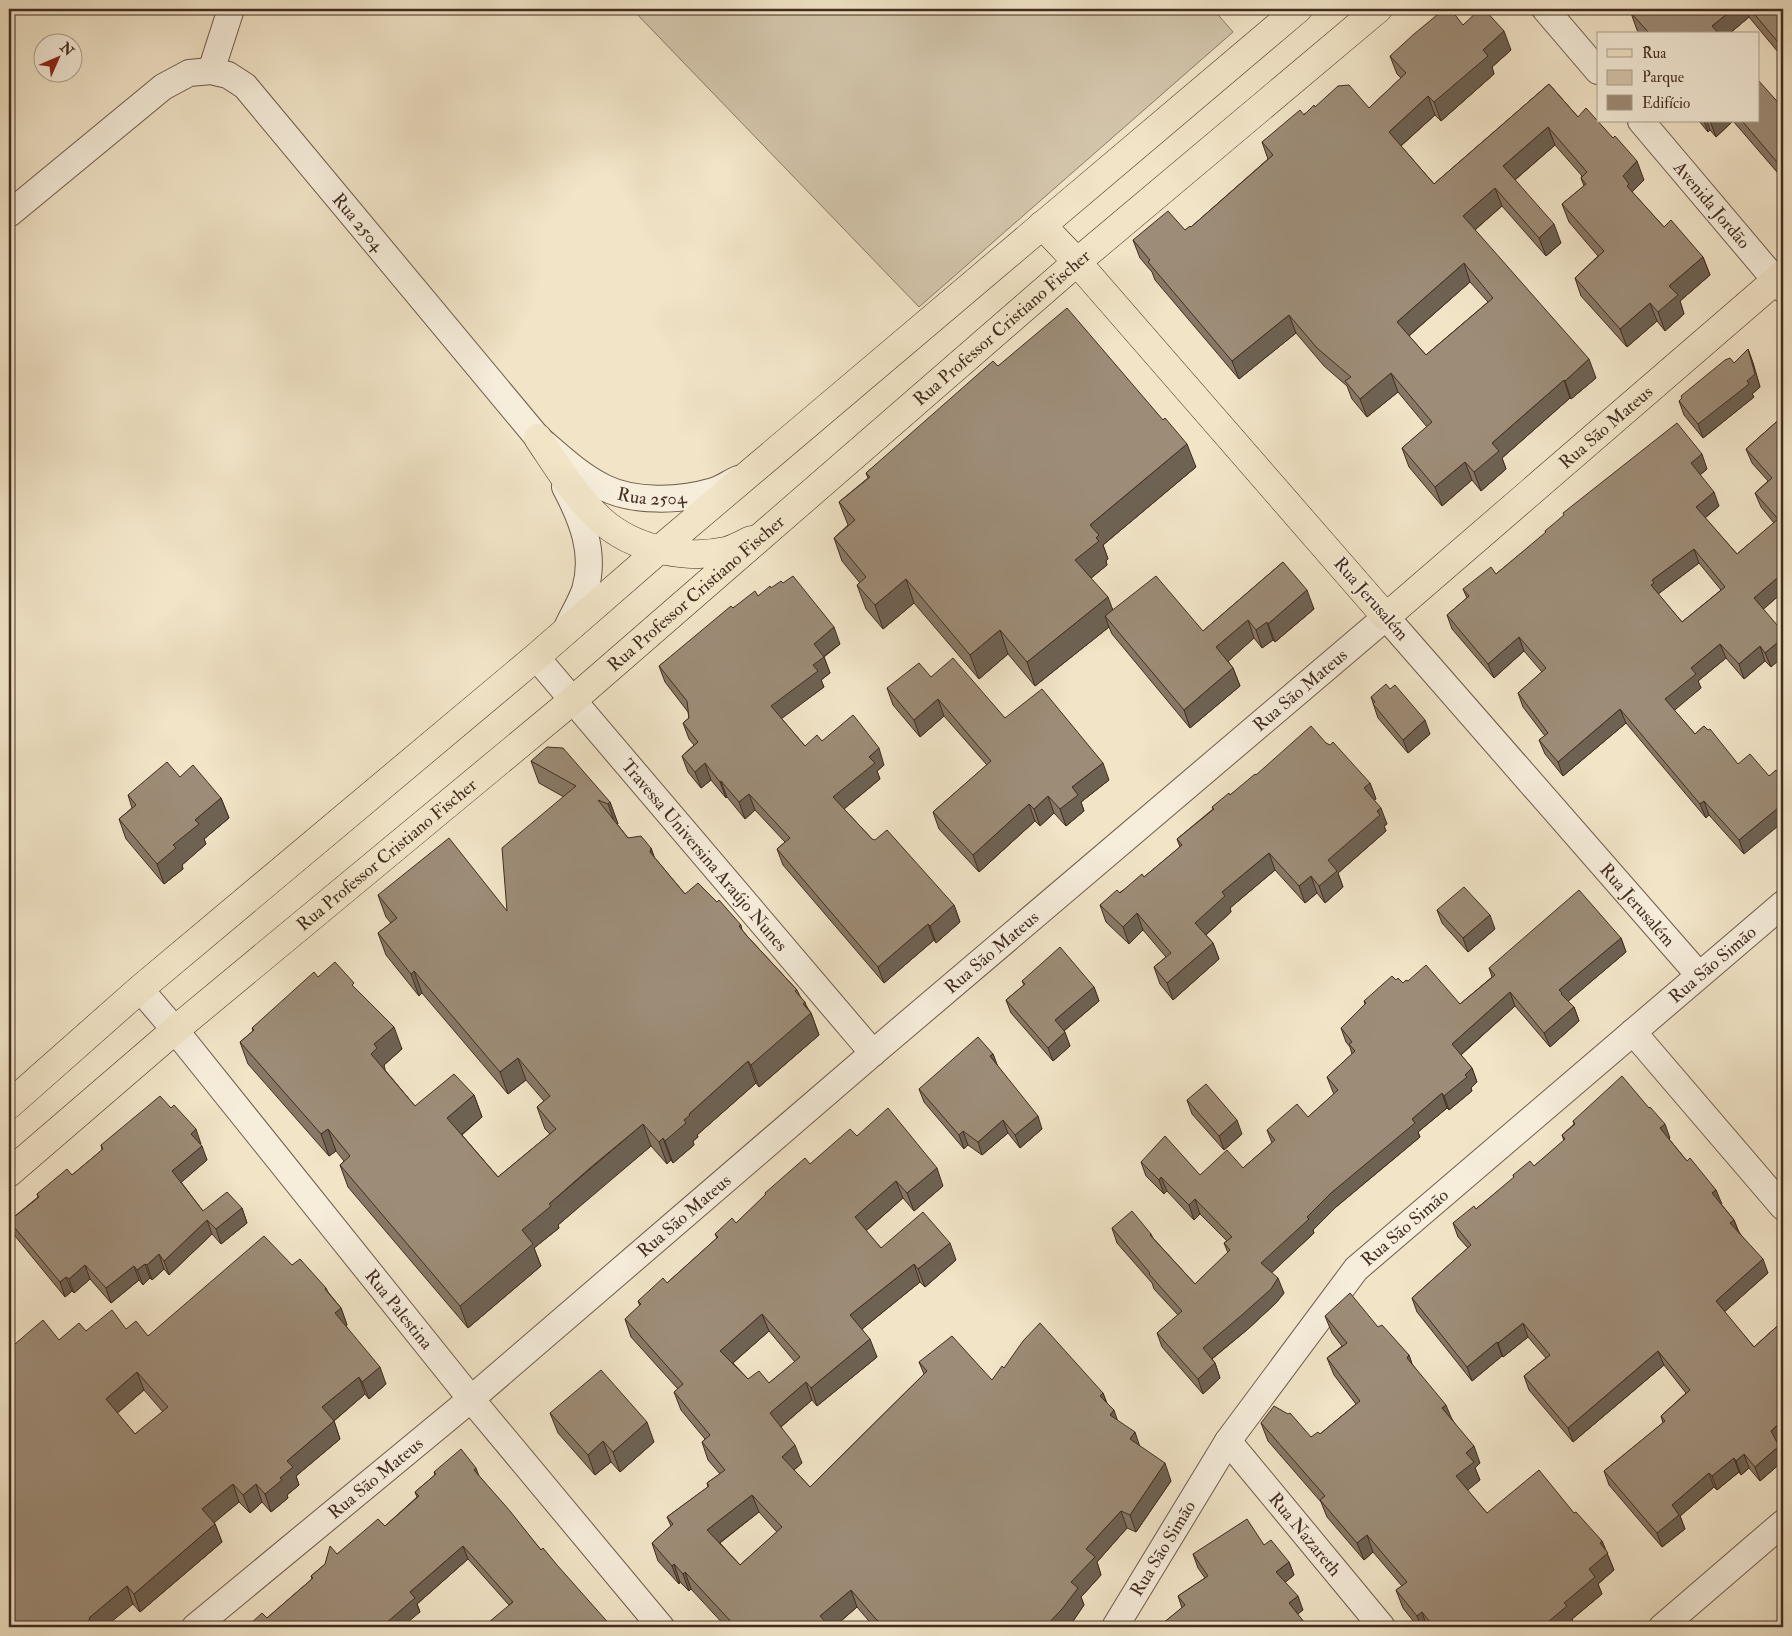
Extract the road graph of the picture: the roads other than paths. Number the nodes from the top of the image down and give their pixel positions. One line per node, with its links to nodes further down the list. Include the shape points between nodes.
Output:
1 (231, 9): 6 (street)
2 (1298, 9): 9 (main road)
3 (1378, 9): 10 (main road, Rua Professor Cristiano Fischer)
4 (1545, 9): 5 (street)
5 (1597, 70)
6 (211, 71): 8 (street, via 189,72 163,87); 12 (street, Rua 2504, via 228,75 244,86)
7 (1642, 122): 11 (street, Avenida Jordão)
8 (9, 214)
9 (1042, 225): 10 (main road, Rua Jerusalém); 13 (main road)
10 (1077, 262): 14 (main road, Rua Professor Cristiano Fischer); 16 (main road, Rua Jerusalém)
11 (1781, 281): 16 (main road, Rua São Mateus)
12 (538, 438): 13 (street, Rua 2504, via 574,469 606,489 632,497 674,498 711,492); 15 (main road, via 572,487 601,520 632,540); 17 (street, Rua 2504, via 575,506 586,535 590,558 585,590)
13 (749, 473): 15 (main road)
14 (766, 534): 15 (main road, via 728,551 694,554); 19 (main road, Rua Professor Cristiano Fischer)
15 (660, 549): 17 (main road)
16 (1386, 617): 21 (street, Rua Jerusalém); 25 (street, Rua São Mateus)
17 (565, 632): 18 (main road)
18 (536, 657): 19 (street, Travessa Universina Araújo Nunes); 22 (main road)
19 (573, 700): 23 (main road, Rua Professor Cristiano Fischer); 25 (street, Travessa Universina Araújo Nunes)
20 (1783, 904): 21 (street, Rua São Simão)
21 (1699, 976): 24 (street, Rua São Simão)
22 (140, 989): 23 (street, Rua Palestina); 26 (main road)
23 (175, 1030): 27 (main road, Rua Professor Cristiano Fischer); 29 (street, Rua Palestina)
24 (1633, 1032): 28 (street); 30 (street, Rua São Simão, via 1356,1268)
25 (873, 1053): 29 (street, Rua São Mateus)
26 (9, 1105)
27 (9, 1173)
28 (1783, 1207)
29 (471, 1399): 32 (street, Rua São Mateus); 33 (street, Rua Palestina)
30 (1228, 1441): 34 (street, Rua São Simão); 35 (street, Rua Nazareth)
31 (1783, 1523): 36 (street)
32 (195, 1627)
33 (661, 1627)
34 (1115, 1627)
35 (1382, 1627)
36 (1662, 1627)

